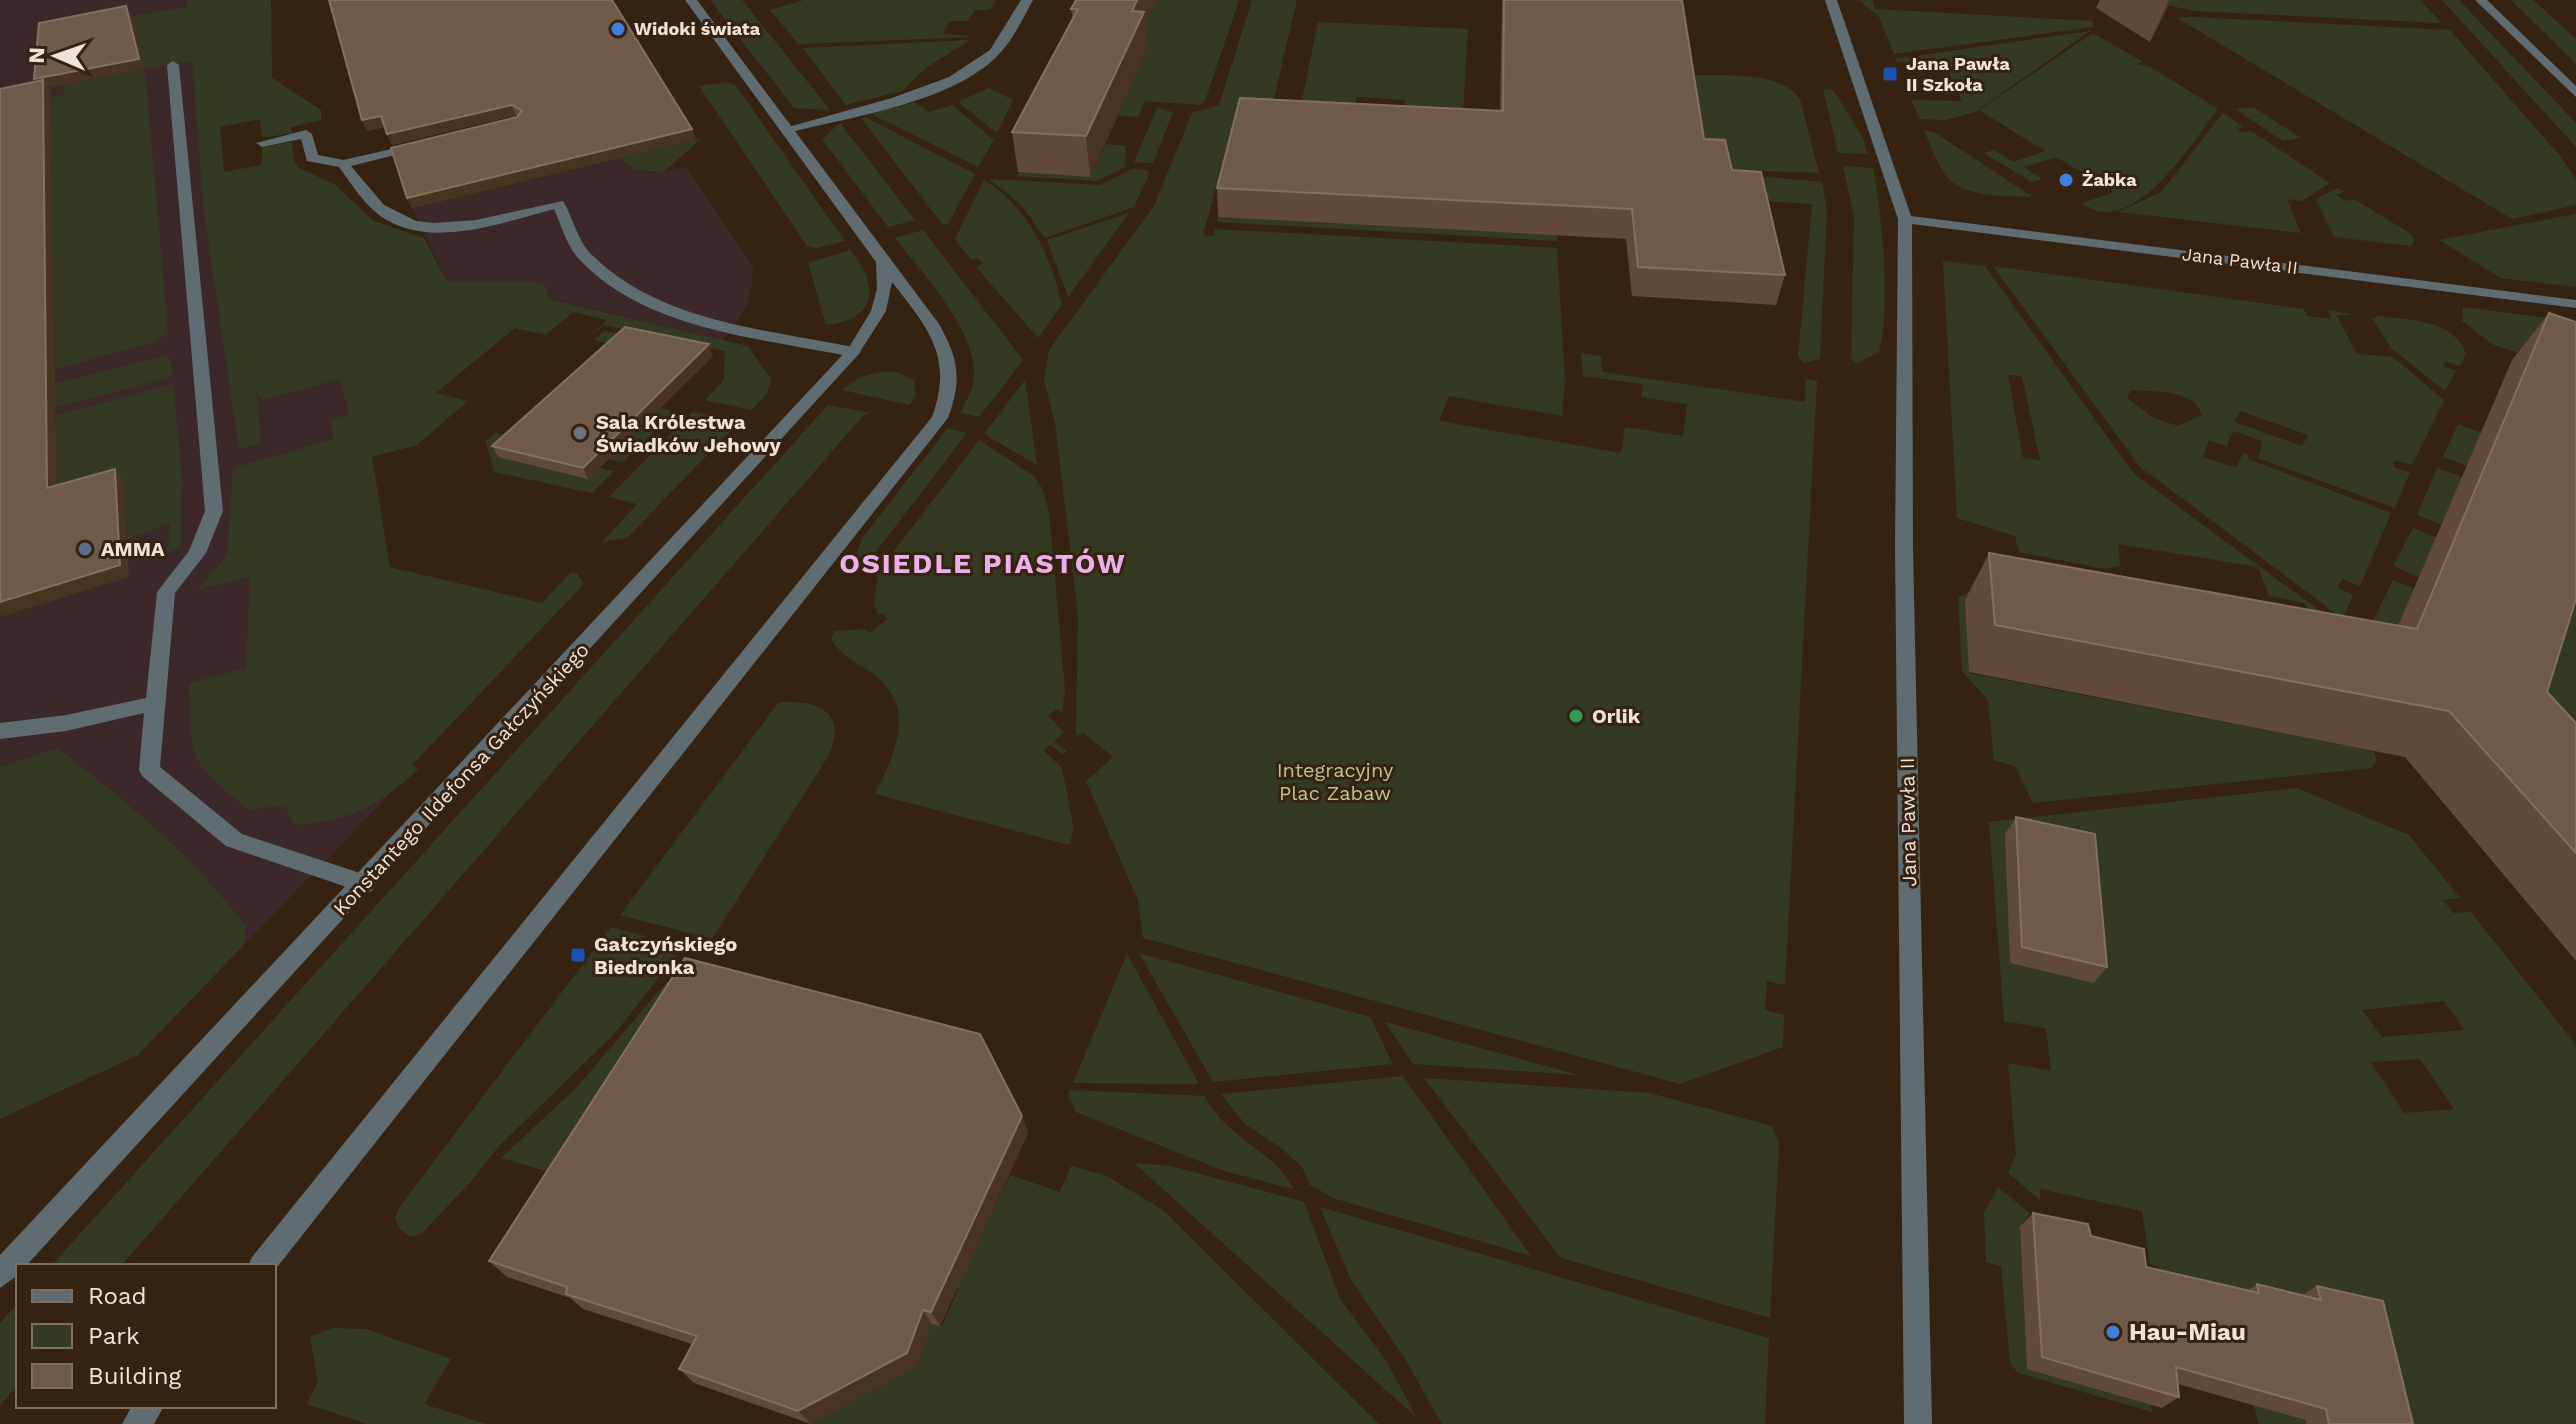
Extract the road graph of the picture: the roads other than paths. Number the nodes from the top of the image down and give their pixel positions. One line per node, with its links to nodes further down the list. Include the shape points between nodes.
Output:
1 (691, 0): 7 (street)
2 (1027, 0): 7 (street, via 993,55 974,68 908,98)
3 (1831, 0): 11 (street, Jana Pawła II)
4 (2481, 0): 6 (street)
5 (173, 65): 15 (street, via 214,511 197,553 166,592)
6 (2575, 91)
7 (787, 129): 12 (street)
8 (262, 143): 10 (street, via 306,134 312,158)
9 (430, 143): 10 (street)
10 (343, 164): 14 (street, via 377,205 392,218 408,222 466,226 558,204 583,255 632,295 699,320)
11 (1905, 219): 13 (street, Jana Pawła II); 22 (street, Jana Pawła II, via 1904,534)
12 (882, 264): 14 (street, Konstantego Ildefonsa Gałczyńskiego, via 885,295 873,325); 18 (street, via 949,354 950,398 940,418)
13 (2576, 304)
14 (853, 352): 17 (street, Konstantego Ildefonsa Gałczyńskiego)
15 (157, 703): 16 (street); 17 (street, via 149,770 234,840)
16 (0, 731)
17 (364, 884): 19 (street, Konstantego Ildefonsa Gałczyńskiego)
18 (263, 1264)
19 (0, 1275)
20 (148, 1408): 21 (street)
21 (136, 1424)
22 (1918, 1424)

